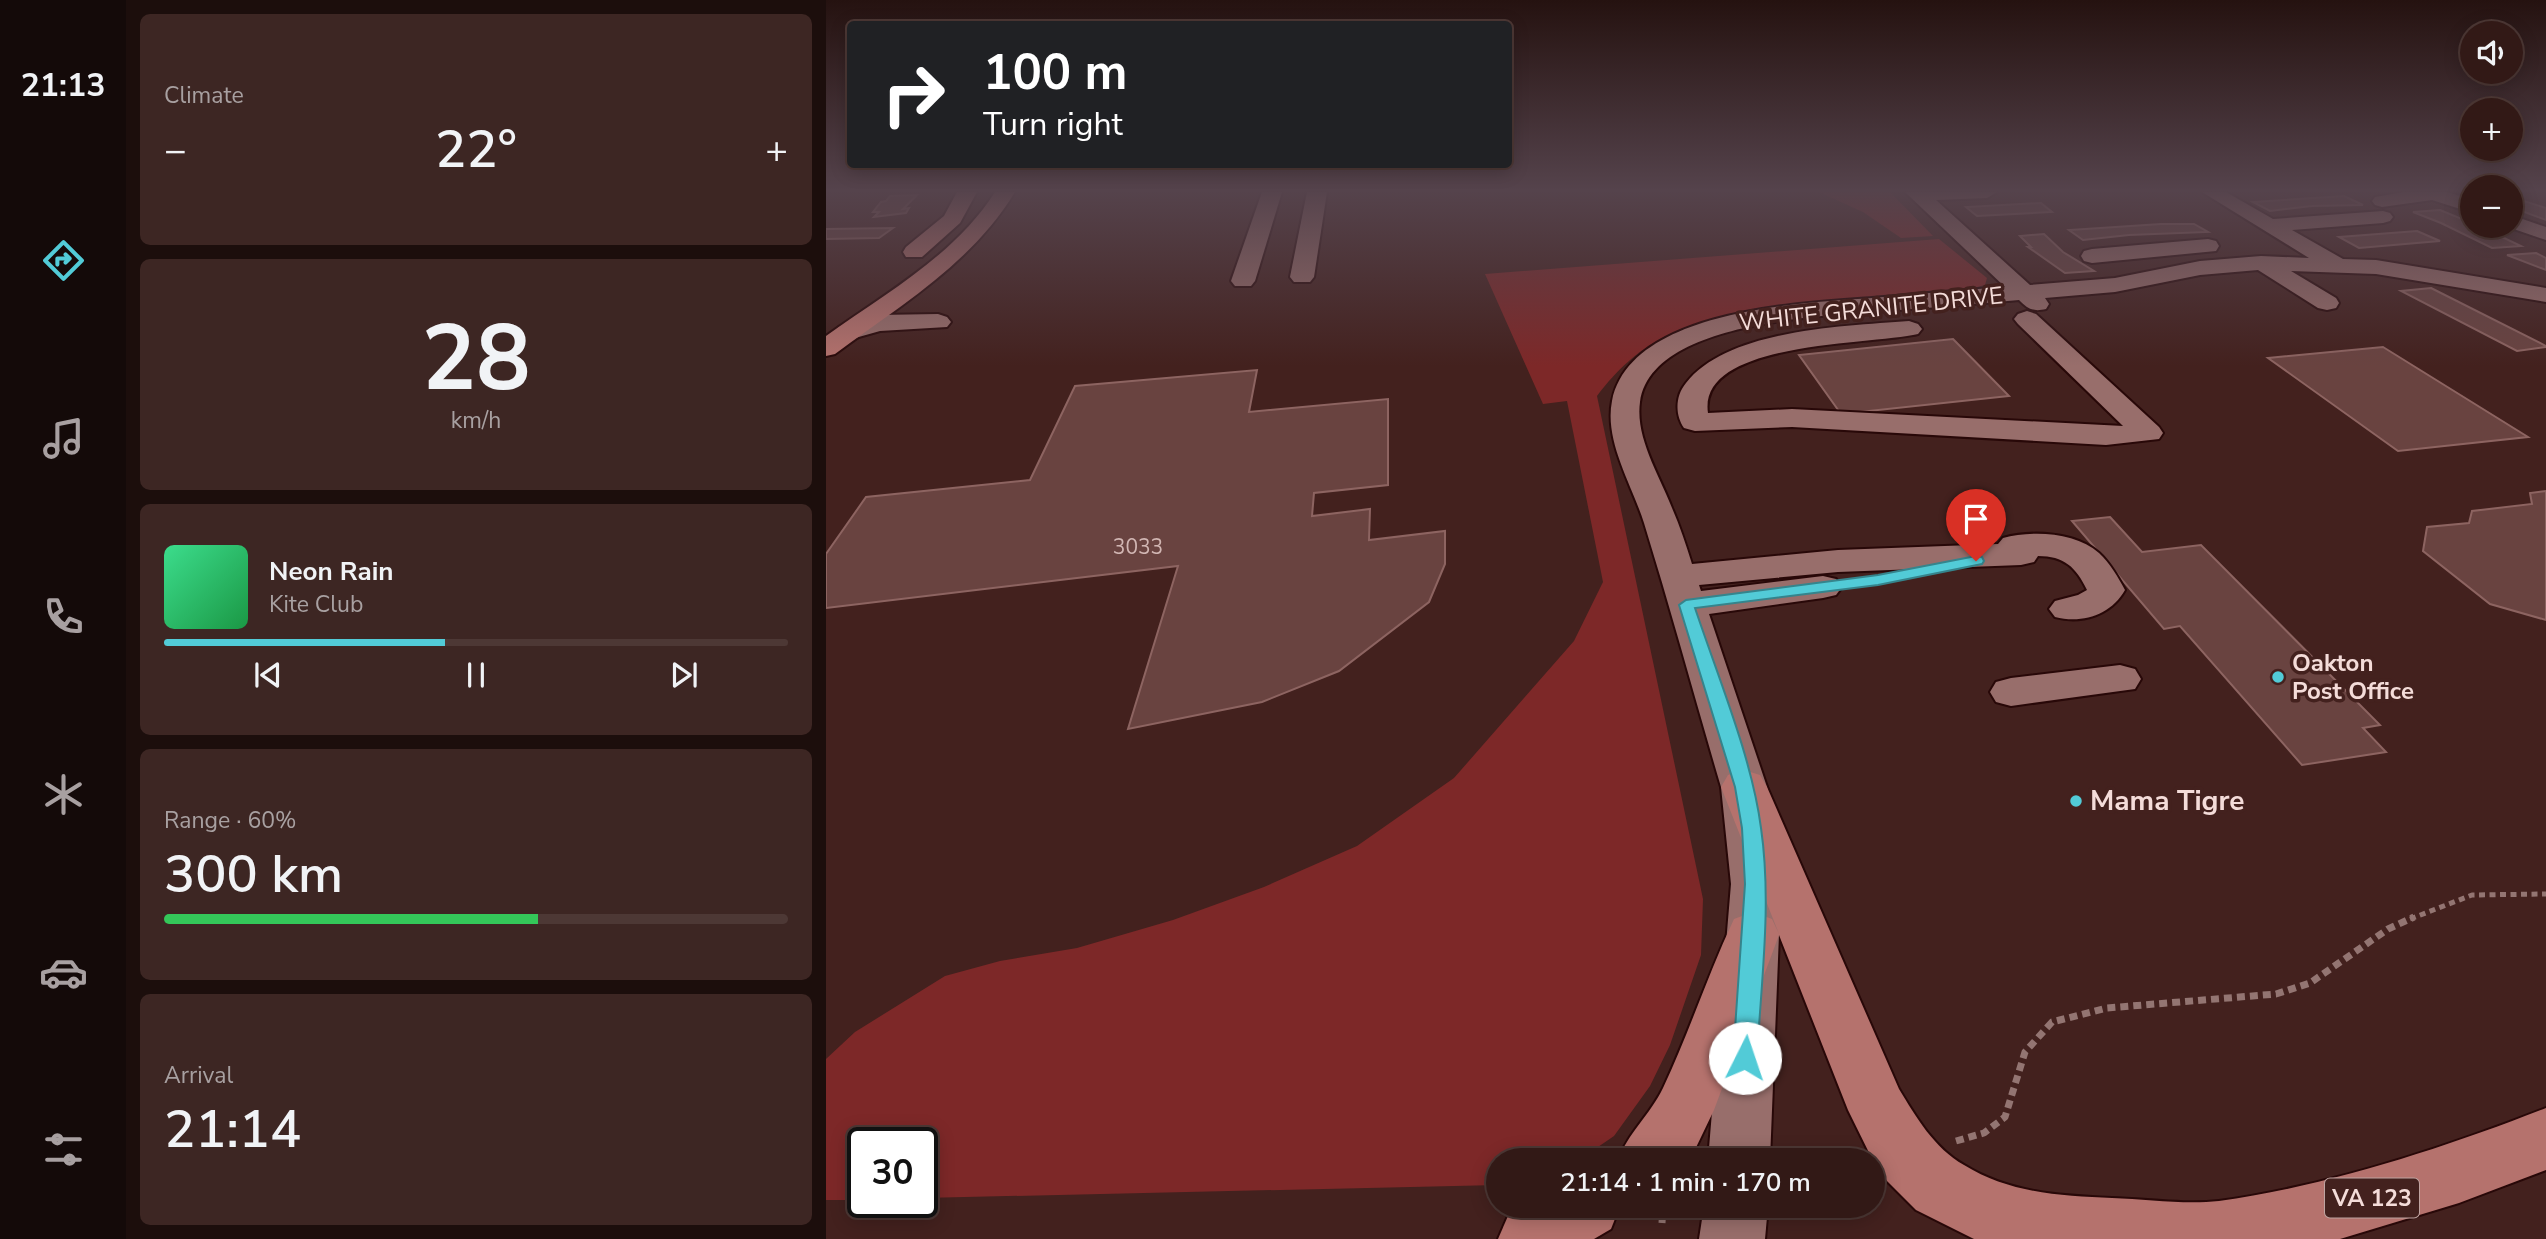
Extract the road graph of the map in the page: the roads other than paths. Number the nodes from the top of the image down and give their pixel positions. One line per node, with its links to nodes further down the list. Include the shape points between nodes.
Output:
1 (915, 250): 10 (main road)
2 (958, 250): 22 (main road)
3 (1253, 250): 14 (street)
4 (1307, 250): 13 (street)
5 (1965, 250): 17 (street)
6 (2161, 250): 9 (street)
7 (2245, 250): 11 (street)
8 (2312, 250): 12 (street)
9 (2092, 256)
10 (901, 261)
11 (2261, 263): 12 (street, WHITE GRANITE DRIVE); 16 (street); 17 (street, WHITE GRANITE DRIVE, via 2200,268)
12 (2336, 264): 15 (street, WHITE GRANITE DRIVE)
13 (1302, 277)
14 (1243, 281)
15 (2539, 293): 19 (street, via 2528,308)
16 (2327, 303)
17 (2017, 311): 18 (street, WHITE GRANITE DRIVE); 18 (street, via 2148,433 2106,436 1793,418 1695,422 1695,390 1707,376 1728,363)
18 (1854, 320): 20 (street); 24 (street, WHITE GRANITE DRIVE, via 1753,318 1701,332 1661,353 1632,383 1626,424)
19 (2546, 321)
20 (1933, 327)
21 (930, 330): 22 (street, via 862,339)
22 (848, 332): 23 (main road)
23 (826, 348)
24 (1682, 591): 25 (street, via 1878,580 2012,551 2063,546 2079,553 2106,590 2093,604); 28 (street, WHITE GRANITE DRIVE)
25 (2068, 609)
26 (2120, 679): 27 (street)
27 (2011, 692)
28 (1744, 787): 29 (street, WHITE GRANITE DRIVE, via 1756,884); 35 (main road, via 1858,1066 1901,1151 1939,1187 1998,1217 2067,1229)
29 (1752, 935): 31 (main road, via 1684,1110); 32 (street, WHITE GRANITE DRIVE)
30 (2546, 1139): 35 (main road, VA 123, via 2395,1192 2293,1220)
31 (1662, 1148)
32 (1740, 1148)
33 (1567, 1218): 36 (main road)
34 (1735, 1218): 37 (street)
35 (2201, 1237)
36 (1531, 1239)
37 (1732, 1239)

